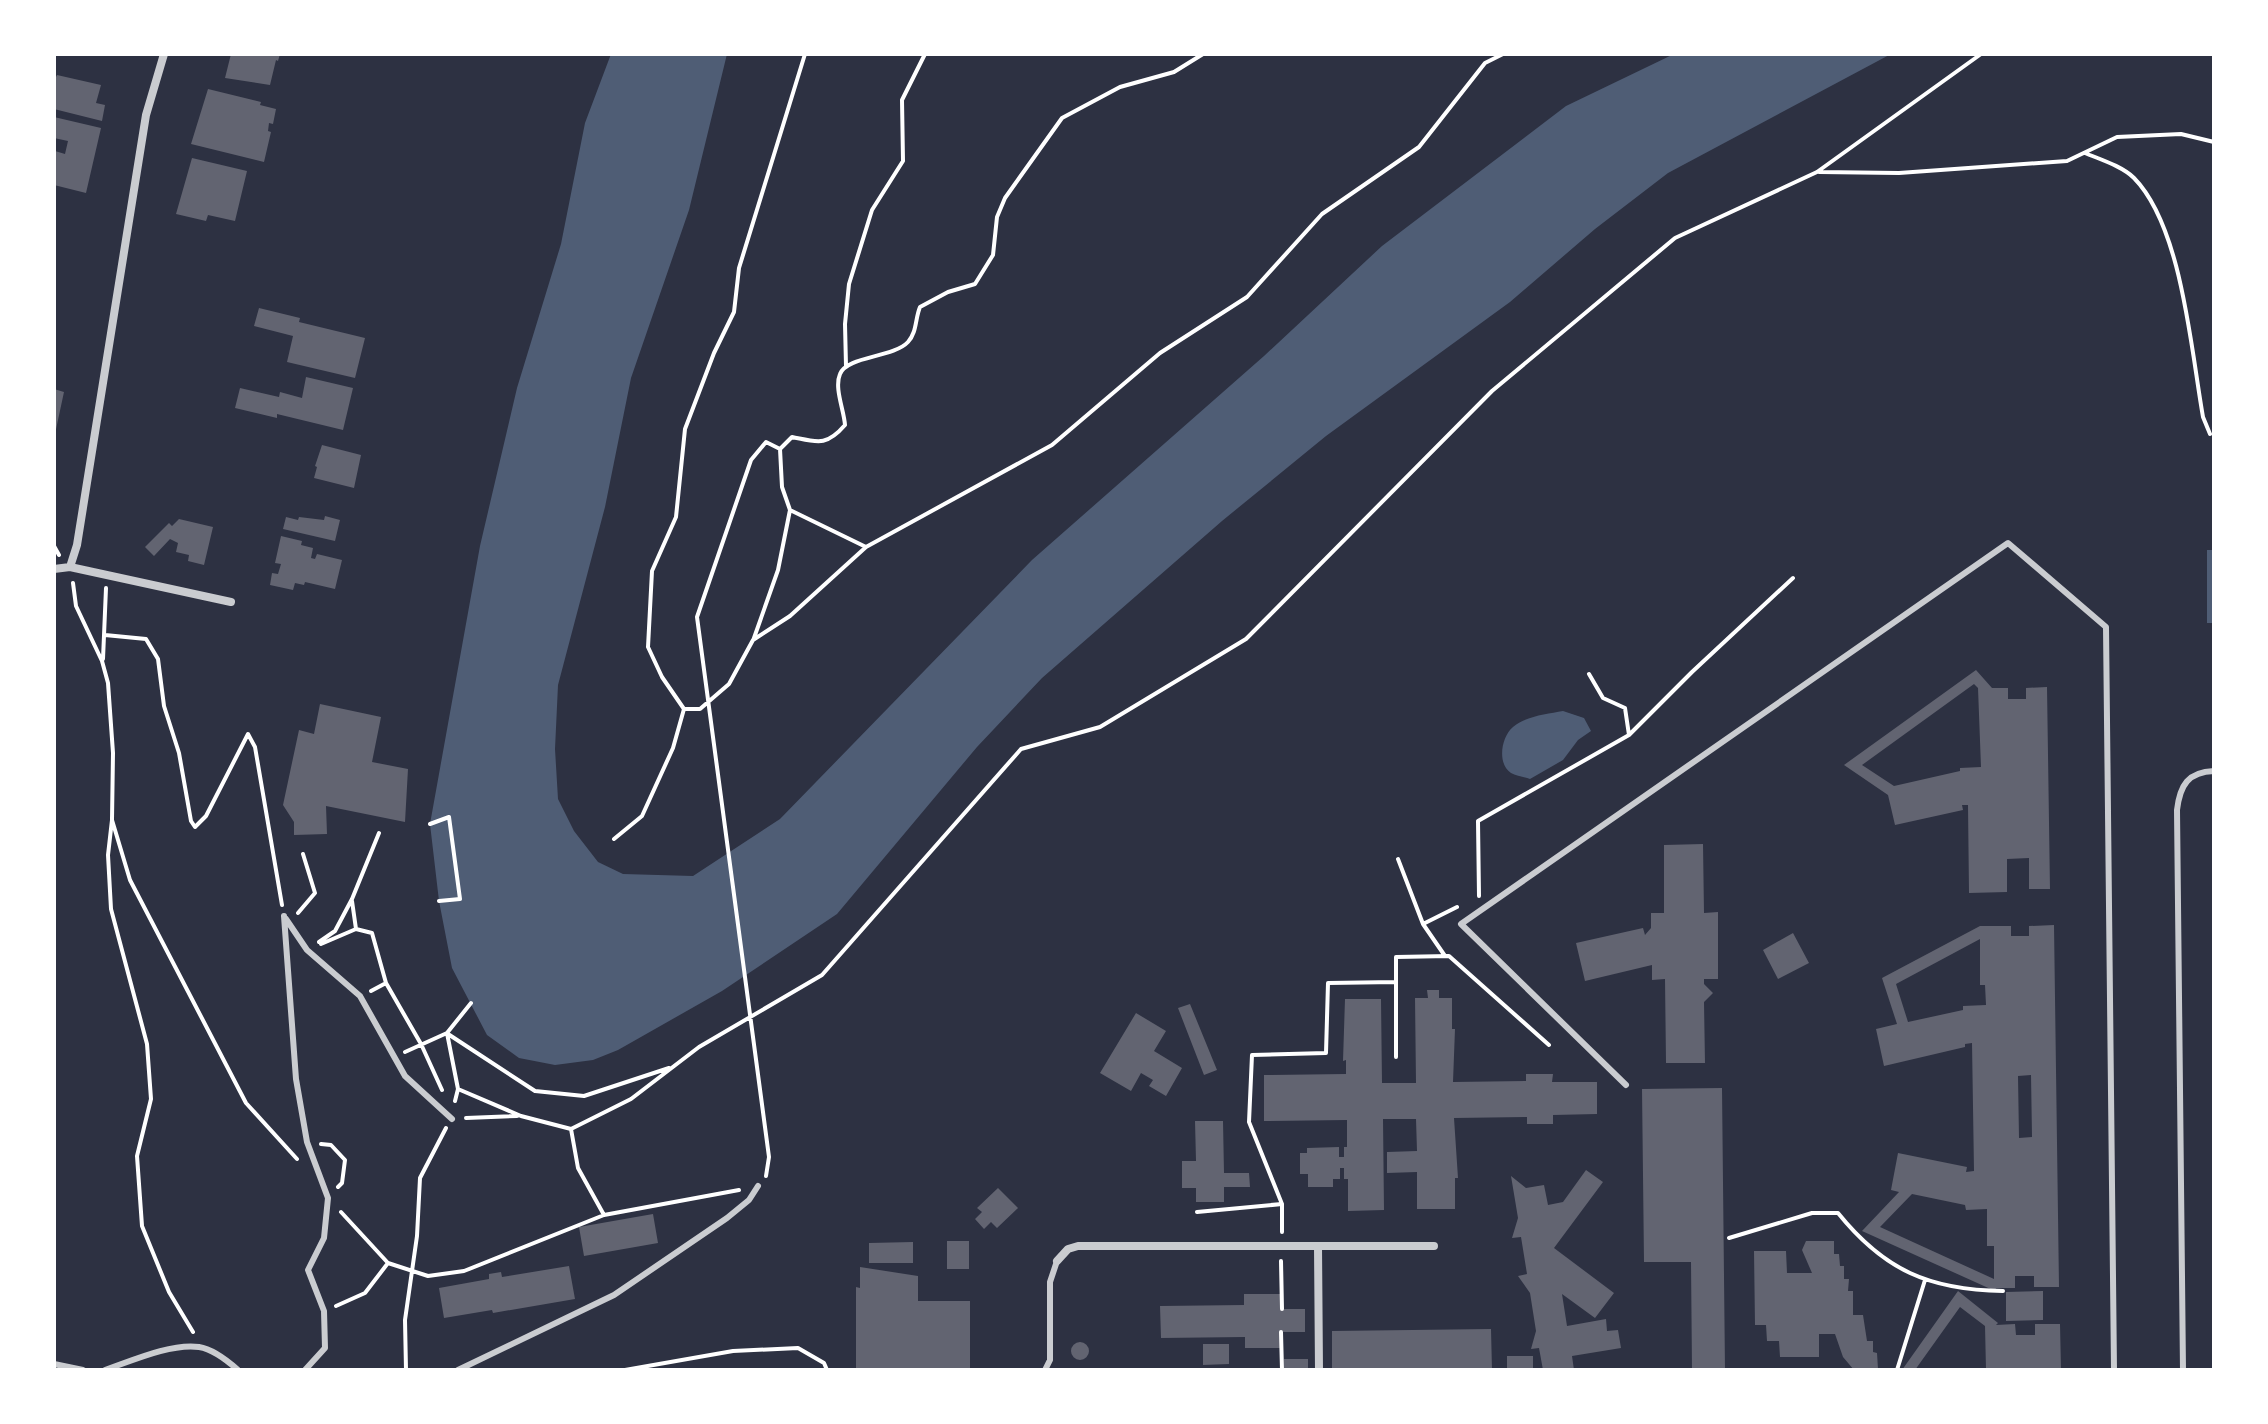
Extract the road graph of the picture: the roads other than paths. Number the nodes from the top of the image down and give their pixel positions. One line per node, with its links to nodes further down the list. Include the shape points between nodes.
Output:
1 (164, 54): 2 (street, via 146,115)
2 (70, 567): 3 (street); 4 (street)
3 (54, 569)
4 (231, 602)
5 (2214, 771): 21 (lane, via 2190,777 2177,810)
6 (1626, 1085): 20 (lane, via 1461,924 2008,543 2106,627)
7 (452, 1119): 16 (lane, via 405,1076 360,996 307,950 284,916 296,1079 307,1142 328,1198 324,1238 308,1270 324,1311 325,1348)
8 (758, 1186): 17 (lane, via 727,1218 614,1295)
9 (1318, 1246): 10 (street); 11 (street, via 1078,1246); 19 (street)
10 (1434, 1246)
11 (1057, 1261): 18 (lane, via 1050,1282 1050,1360)
12 (54, 1364): 13 (lane)
13 (83, 1370)
14 (105, 1370): 15 (lane, via 154,1353 203,1348)
15 (238, 1370)
16 (305, 1370)
17 (458, 1370)
18 (1045, 1370)
19 (1319, 1370)
20 (2114, 1370)
21 (2183, 1370)

